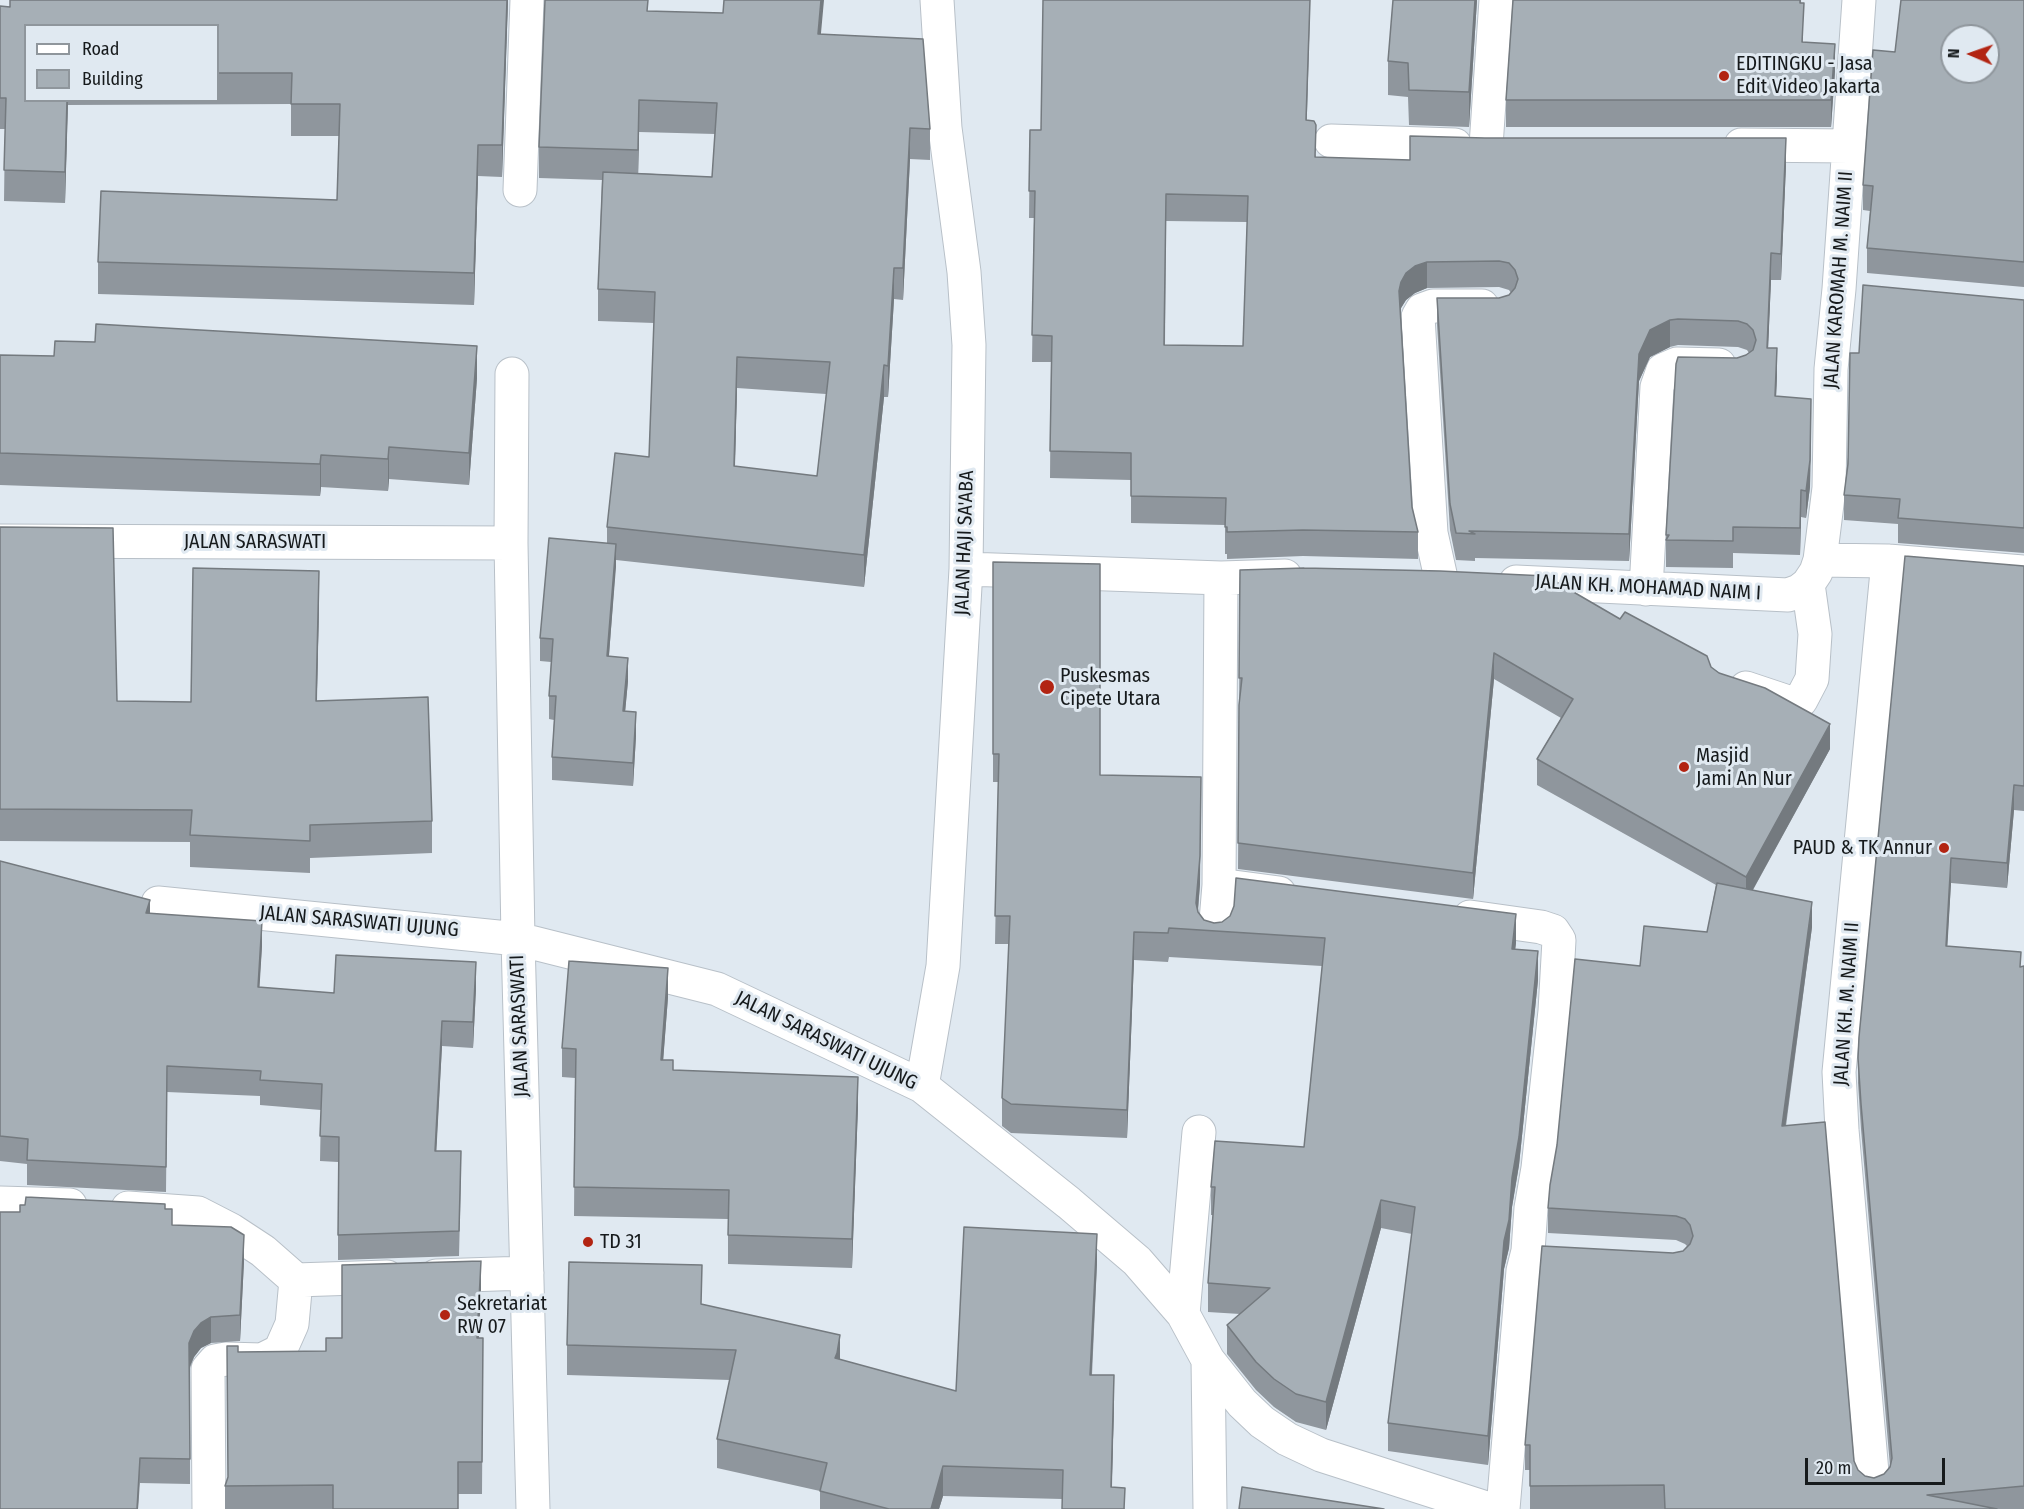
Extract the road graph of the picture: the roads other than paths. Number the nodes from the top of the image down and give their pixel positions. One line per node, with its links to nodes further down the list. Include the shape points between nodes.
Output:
1 (527, 0): 10 (street)
2 (937, 0): 17 (street, JALAN HAJI SA'ABA, via 945,128 964,272 969,345)
3 (1497, 0): 6 (street)
4 (1859, 0): 9 (street, JALAN KAROMAH M. NAIM II)
5 (1331, 141): 6 (street)
6 (1486, 146): 7 (street)
7 (1521, 146)
8 (1709, 146): 9 (street)
9 (1849, 146): 18 (street, JALAN KAROMAH M. NAIM II, via 1851,290 1831,369 1829,488)
10 (520, 190)
11 (1499, 306): 23 (street, via 1433,306 1422,310 1418,317 1431,533)
12 (1737, 366): 24 (street, via 1677,364 1663,369 1657,387)
13 (512, 374): 15 (street, JALAN SARASWATI)
14 (0, 541): 15 (street, JALAN SARASWATI)
15 (511, 543): 31 (street, JALAN SARASWATI)
16 (1888, 561): 18 (street, JALAN KH. MOHAMAD NAIM I); 19 (street, JALAN KH. MOHAMAD NAIM I); 41 (street, JALAN KH. M. NAIM II, via 1839,1072)
17 (966, 569): 22 (street); 32 (street, JALAN HAJI SA'ABA, via 943,966)
18 (1814, 572): 24 (street, JALAN KH. MOHAMAD NAIM I, via 1799,591 1788,595); 25 (street, JALAN KAROMAH M. NAIM II, via 1812,679 1801,700 1788,702)
19 (2024, 572)
20 (1316, 576): 22 (street)
21 (1407, 577): 23 (street, JALAN KH. MOHAMAD NAIM I)
22 (1221, 578): 26 (street)
23 (1441, 578): 24 (street, JALAN KH. MOHAMAD NAIM I)
24 (1646, 589)
25 (1725, 681)
26 (1219, 885): 27 (street); 30 (street)
27 (1314, 897)
28 (158, 903): 31 (street, JALAN SARASWATI UJUNG)
29 (1443, 913): 35 (street, via 1541,927 1553,931 1559,940 1555,1011)
30 (1215, 933)
31 (518, 939): 32 (street, JALAN SARASWATI UJUNG, via 717,989); 37 (street, JALAN SARASWATI)
32 (922, 1086): 39 (street, JALAN SARASWATI UJUNG, via 1137,1261)
33 (1199, 1132): 39 (street)
34 (0, 1203): 38 (street, via 198,1213 255,1246)
35 (1528, 1251): 36 (street); 46 (street, via 1523,1271)
36 (1561, 1253)
37 (527, 1273): 38 (street); 43 (street, JALAN SARASWATI)
38 (296, 1280): 42 (street, via 292,1324 280,1351 262,1360 215,1361 207,1369)
39 (1183, 1314): 40 (street, JALAN SARASWATI UJUNG)
40 (1209, 1360): 44 (street); 45 (street, JALAN SARASWATI UJUNG, via 1242,1403 1287,1439 1321,1455)
41 (1873, 1484)
42 (209, 1509)
43 (533, 1509)
44 (1210, 1509)
45 (1489, 1509)
46 (1503, 1509)

